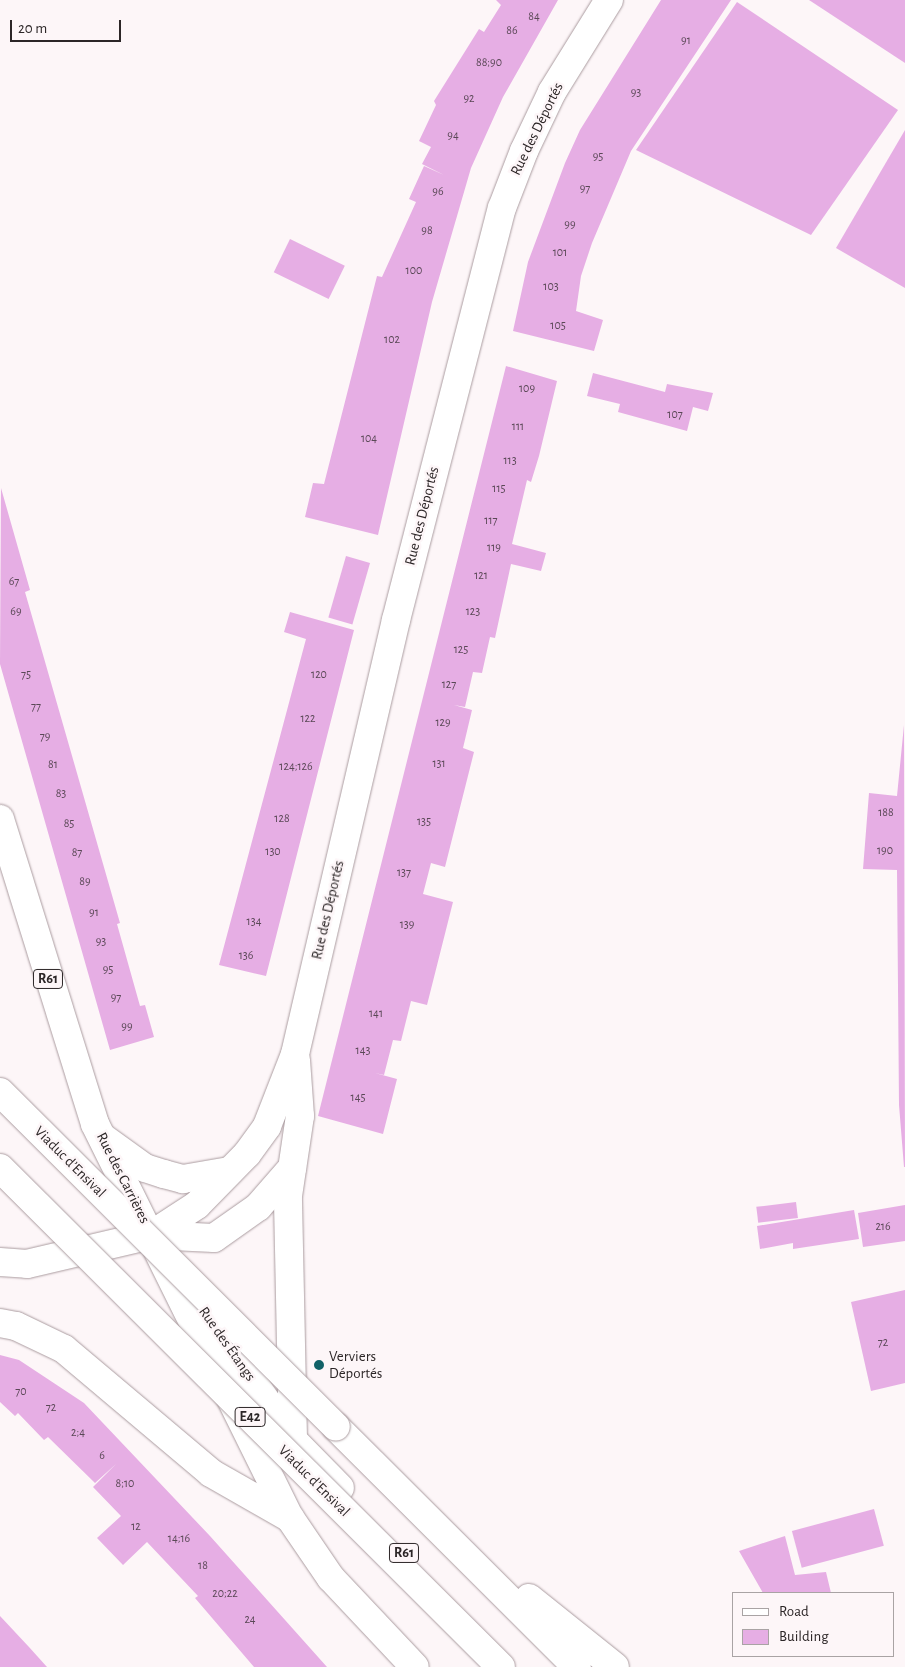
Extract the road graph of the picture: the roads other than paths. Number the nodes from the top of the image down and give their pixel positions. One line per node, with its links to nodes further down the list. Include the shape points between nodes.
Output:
1 (609, 0): 3 (main road, Rue des Déportés, via 552,92 502,208 396,620)
2 (0, 819): 5 (main road, Rue des Carrières / R61, via 68,1043)
3 (295, 1054): 7 (main road, Rue des Déportés, via 300,1116); 8 (main road, Rue des Déportés, via 267,1126 247,1154)
4 (0, 1092): 14 (main road, Viaduc d’Ensival, bridge)
5 (102, 1137): 8 (main road, via 145,1168 174,1177 183,1179); 9 (main road, Rue des Carrières / R61)
6 (0, 1168): 16 (main road, Viaduc d’Ensival / E42, bridge)
7 (292, 1168): 9 (main road, via 258,1207 214,1238); 12 (main road, Rue des Déportés, via 288,1196 288,1250)
8 (229, 1171): 9 (main road, Rue des Déportés, via 197,1205)
9 (151, 1235): 10 (main road, via 27,1264); 12 (main road, Rue des Étangs / R61); 13 (main road, Rue des Carrières / R61)
10 (0, 1262)
11 (0, 1323): 13 (main road, via 16,1326 64,1349 211,1473)
12 (293, 1440): 17 (main road, Rue des Étangs / R61)
13 (290, 1518): 15 (main road, R61, via 330,1578)
14 (439, 1527): 18 (main road); 19 (main road)
15 (415, 1667)
16 (501, 1667)
17 (514, 1667)
18 (577, 1667)
19 (615, 1667)

